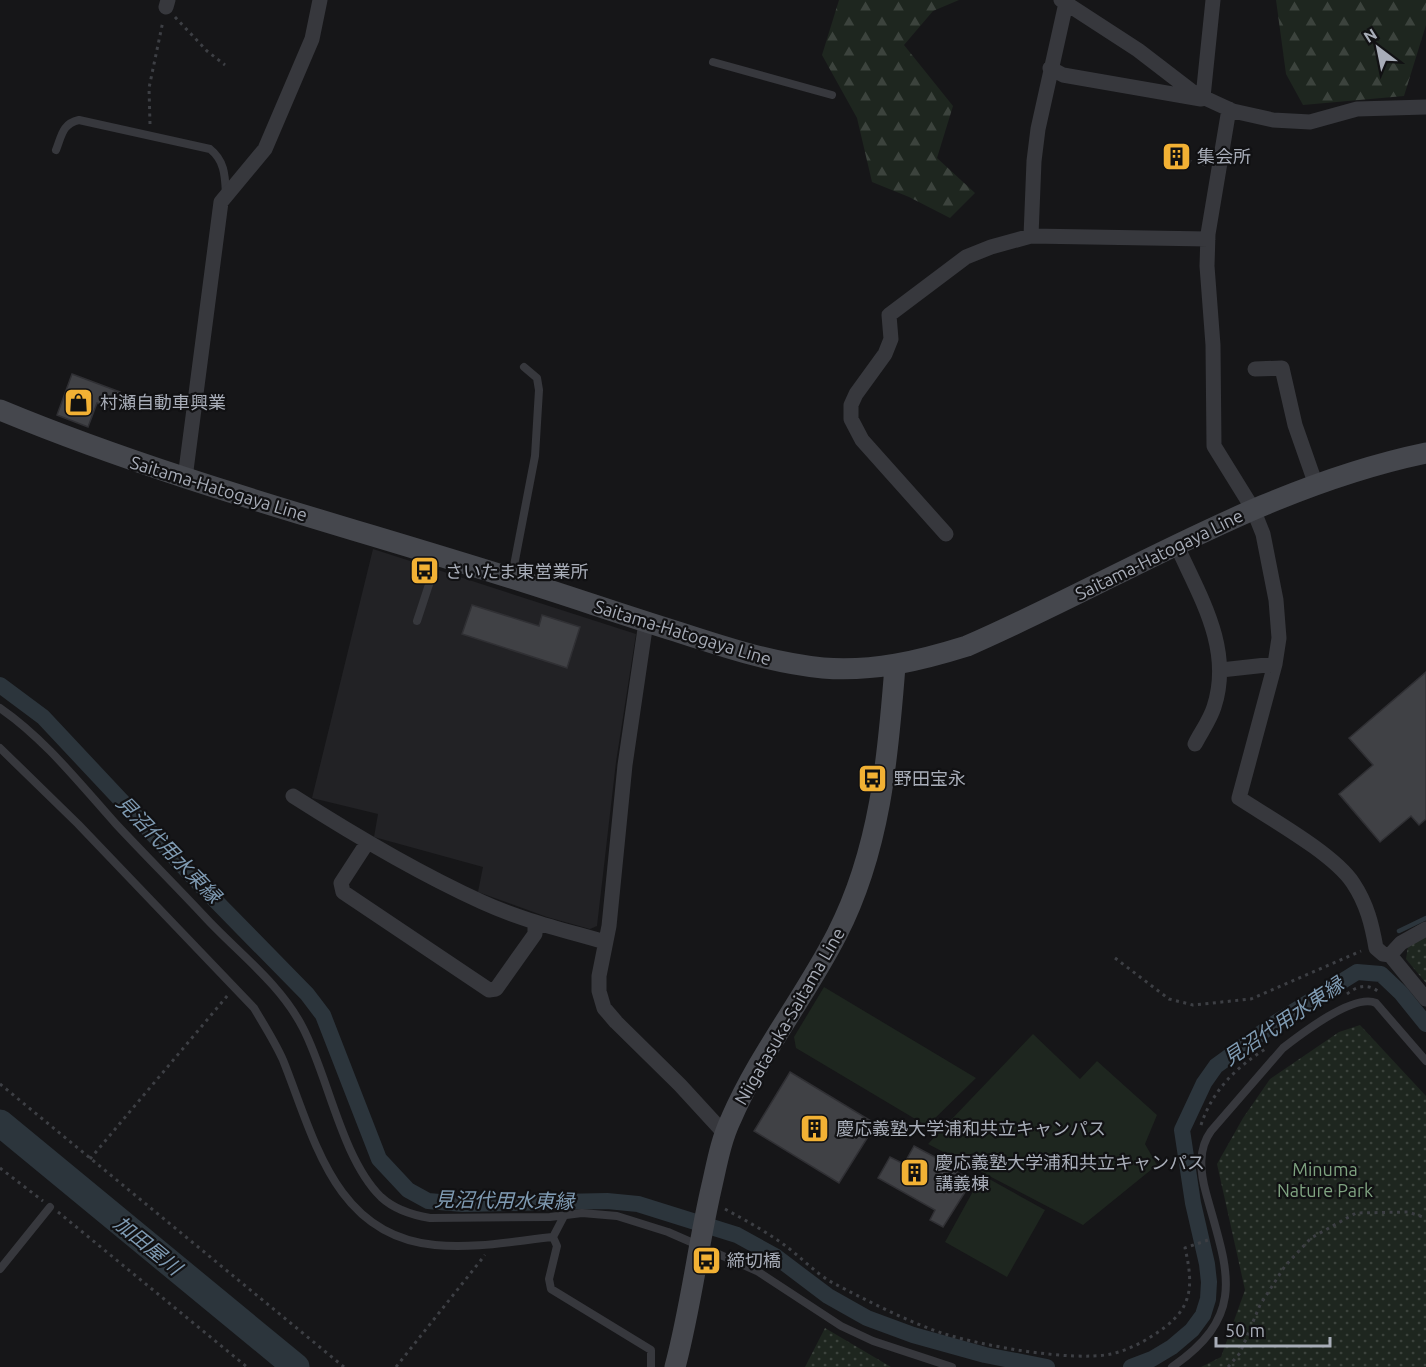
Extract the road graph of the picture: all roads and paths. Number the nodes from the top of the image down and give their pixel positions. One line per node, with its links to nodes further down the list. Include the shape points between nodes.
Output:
1 (320, 0): 16 (street, via 312,39 265,149)
2 (1213, 0): 9 (street)
3 (1064, 1): 7 (street); 9 (street)
4 (167, 4): 6 (path, via 207,51); 12 (path, via 149,88)
5 (713, 62): 8 (lane)
6 (225, 65)
7 (1050, 68): 9 (street, via 1063,75); 17 (street, via 1034,161)
8 (832, 95)
9 (1207, 99): 11 (street)
10 (1426, 107): 11 (street, via 1357,109 1310,122 1273,120)
11 (1229, 109): 15 (street)
12 (150, 135): 13 (lane, via 79,120 65,127); 16 (lane, via 210,149 219,156 225,171)
13 (56, 150)
14 (1181, 159): 15 (path)
15 (1219, 168): 18 (street)
16 (226, 195): 23 (street, via 221,202)
17 (1031, 236): 18 (street); 26 (street, via 966,256 889,315 891,339 885,354 851,405 851,419 862,440)
18 (1208, 239): 25 (street, via 1214,446)
19 (524, 367): 29 (lane, via 537,378 539,390 535,456)
20 (1255, 369): 24 (street, via 1281,368 1294,425)
21 (0, 410): 23 (main road, Saitama-Hatogaya Line)
22 (1426, 453): 24 (main road, Saitama-Hatogaya Line)
23 (185, 478): 28 (main road, Saitama-Hatogaya Line)
24 (1316, 485): 25 (main road, Saitama-Hatogaya Line)
25 (1253, 509): 27 (main road, Saitama-Hatogaya Line); 32 (street, via 1263,534 1276,600 1279,638)
26 (946, 534)
27 (1177, 546): 33 (main road, Saitama-Hatogaya Line, via 967,646); 34 (street, via 1212,622)
28 (438, 555): 29 (main road, Saitama-Hatogaya Line); 30 (lane)
29 (511, 578): 31 (main road, Saitama-Hatogaya Line)
30 (417, 621)
31 (646, 622): 33 (main road, Saitama-Hatogaya Line, via 789,664 836,668); 42 (street)
32 (1275, 664): 34 (street); 43 (street, via 1239,798 1333,860 1353,882)
33 (896, 666): 49 (main road, Niigatasuka-Saitama Line, via 884,781 871,844 857,886 818,970 750,1082)
34 (1221, 670): 36 (street, via 1214,708)
35 (0, 708): 54 (lane, via 64,766 280,993 304,1029 354,1157 381,1197 412,1215 430,1218)
36 (1195, 744)
37 (0, 747): 45 (lane)
38 (293, 796): 39 (street)
39 (367, 843): 40 (street, via 482,903); 40 (street, via 341,884 343,892 489,990 496,989 534,934)
40 (535, 922): 42 (street)
41 (1426, 929): 43 (street)
42 (605, 942): 49 (street, via 599,992 604,1008)
43 (1383, 952): 44 (path, via 1350,955 1251,999 1193,1005 1169,999); 46 (street)
44 (1115, 958)
45 (235, 987): 50 (path); 59 (lane, via 271,1035 322,1162 356,1209 375,1226 400,1238 435,1245)
46 (1426, 999)
47 (1426, 1061): 67 (lane, via 1376,1003 1364,1001 1343,1009 1283,1048 1211,1131 1202,1151 1201,1167 1224,1259 1226,1299 1210,1334)
48 (0, 1084): 50 (path)
49 (725, 1134): 53 (main road, Niigatasuka-Saitama Line)
50 (90, 1159): 62 (path)
51 (0, 1168): 52 (path)
52 (50, 1207): 60 (lane); 61 (path)
53 (715, 1208): 57 (path, via 776,1239 831,1282 910,1320 945,1334 1009,1348 1079,1356 1111,1354 1133,1347 1172,1322 1188,1299 1191,1273 1185,1248); 58 (main road, Niigatasuka-Saitama Line)
54 (564, 1216): 56 (lane); 58 (lane, via 617,1216)
55 (1426, 1218): 68 (path, via 1408,1212 1356,1213 1311,1239 1285,1266 1260,1305 1240,1353)
56 (553, 1237): 59 (lane); 64 (lane, via 557,1246 549,1279 551,1289 651,1350)
57 (1214, 1239)
58 (699, 1243): 65 (main road, Niigatasuka-Saitama Line); 66 (lane, via 757,1271 841,1326)
59 (488, 1244): 63 (path, via 481,1261)
60 (0, 1269)
61 (247, 1367)
62 (344, 1367)
63 (396, 1367)
64 (651, 1367)
65 (675, 1367)
66 (952, 1367)
67 (1172, 1367)
68 (1228, 1367)

